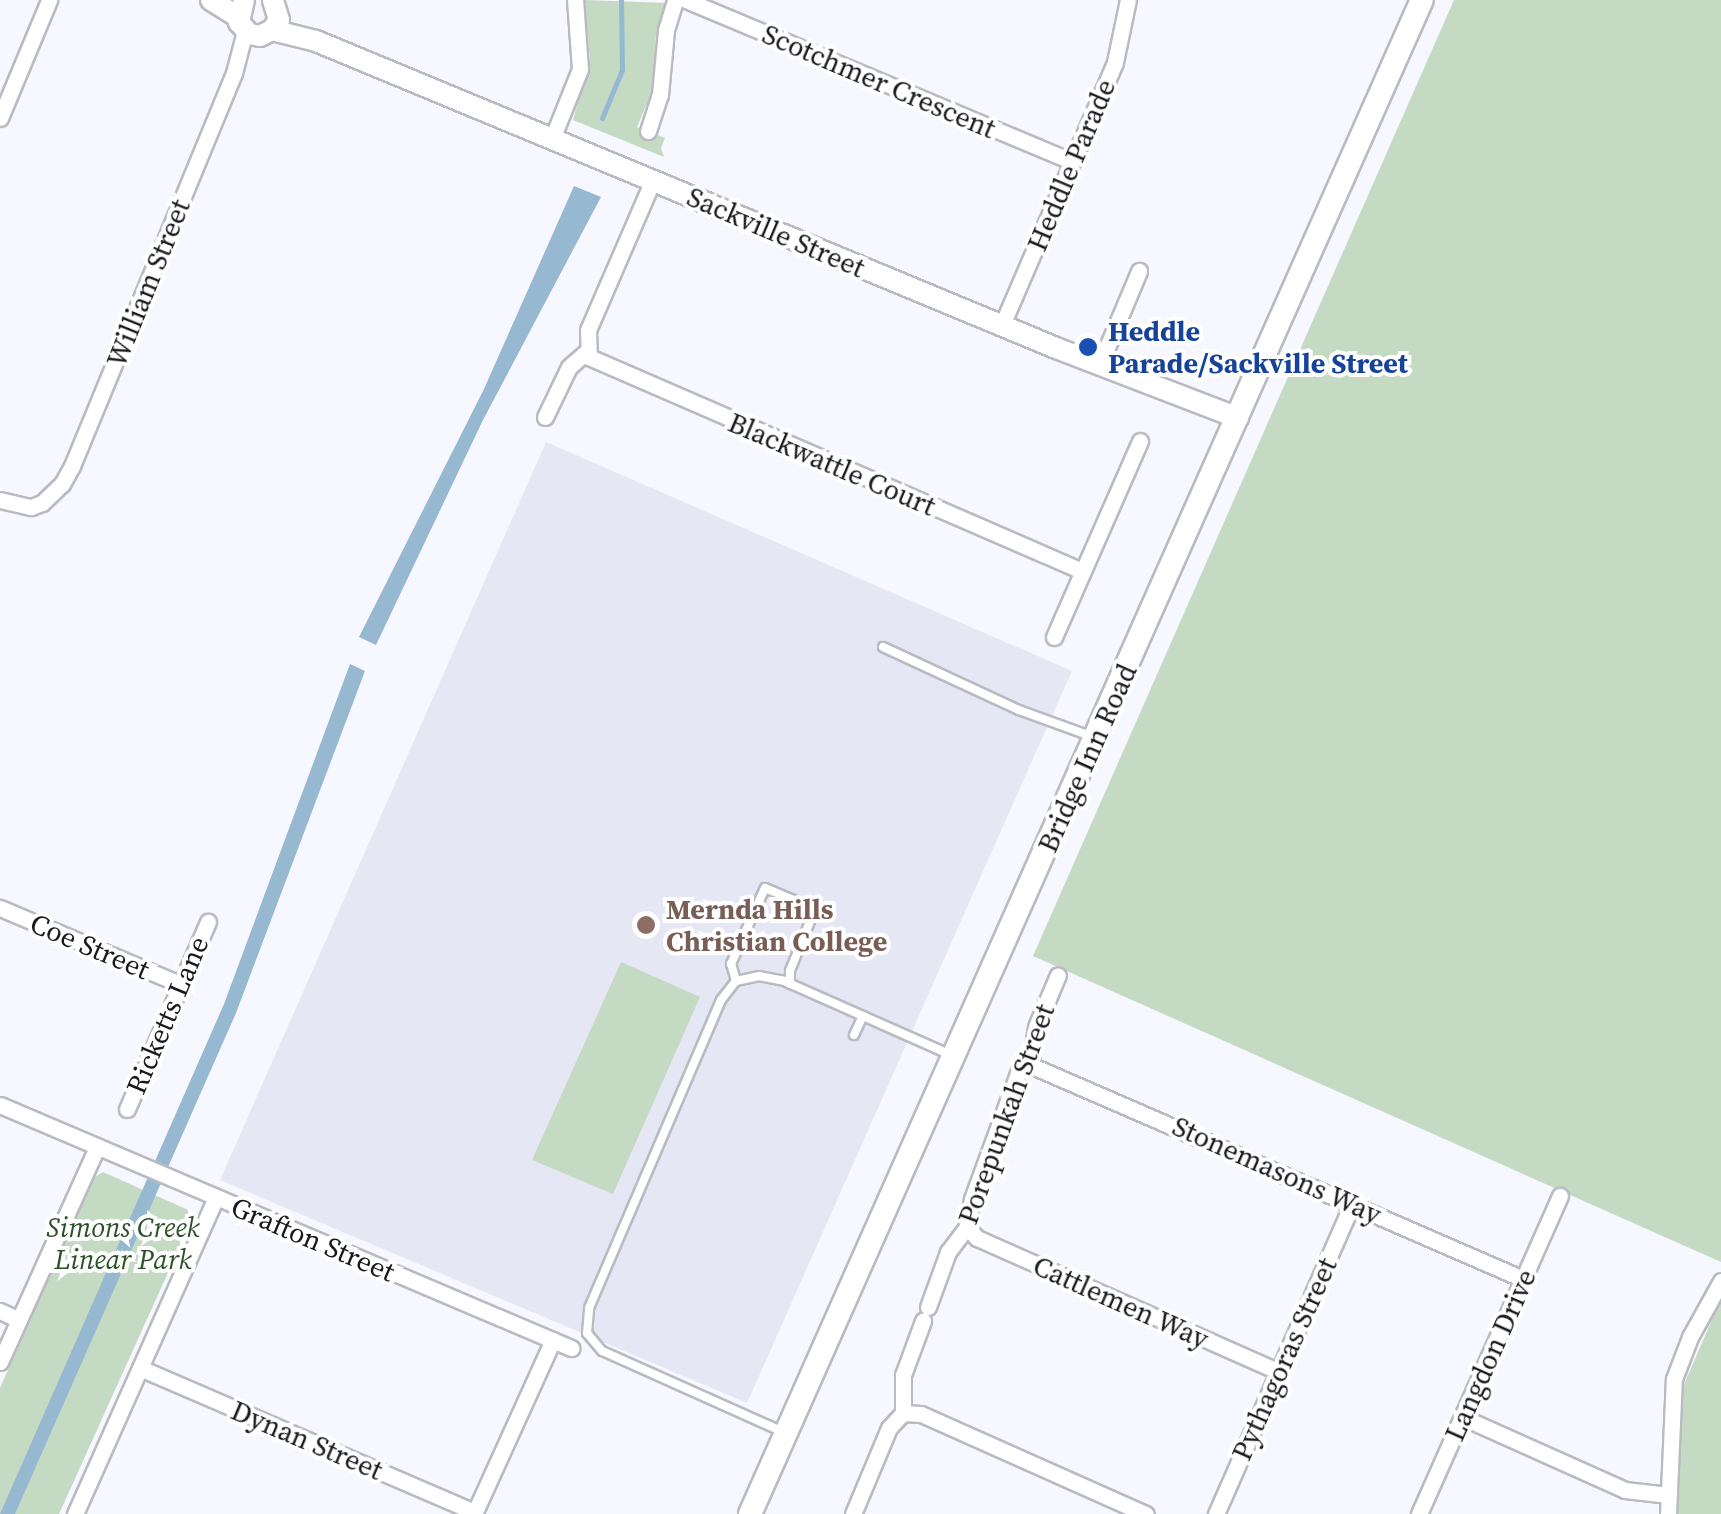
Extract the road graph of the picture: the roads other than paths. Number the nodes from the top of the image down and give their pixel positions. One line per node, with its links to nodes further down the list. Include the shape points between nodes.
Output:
1 (49, 0): 9 (street)
2 (211, 0): 8 (street, Sackville Street)
3 (575, 0): 11 (street, via 580,69)
4 (675, 0): 10 (street)
5 (686, 0): 12 (street, Scotchmer Crescent)
6 (1128, 0): 12 (street, Heddle Parade, via 1115,62)
7 (1422, 0): 19 (main road, Bridge Inn Road)
8 (259, 12): 11 (street, Sackville Street); 21 (street, William Street, via 72,466 56,491 30,506)
9 (0, 118)
10 (648, 131)
11 (552, 138): 13 (street, Sackville Street)
12 (1072, 161): 15 (street, Heddle Parade)
13 (653, 180): 15 (street, Sackville Street); 16 (street, via 588,330)
14 (1138, 271): 17 (street)
15 (1002, 326): 17 (street, Sackville Street)
16 (586, 352): 18 (street, via 569,367); 22 (street, Blackwattle Court)
17 (1100, 364): 19 (street, Sackville Street)
18 (545, 417)
19 (1238, 418): 25 (main road, Bridge Inn Road)
20 (1140, 441): 22 (street)
21 (0, 500)
22 (1082, 572): 23 (street)
23 (1054, 637)
24 (883, 647): 25 (lane)
25 (1096, 738): 34 (main road, Bridge Inn Road)
26 (0, 908): 30 (street, Coe Street)
27 (208, 922): 30 (street, Ricketts Lane)
28 (1058, 975): 35 (street, Porepunkah Street, via 1036,1027)
29 (736, 981): 31 (lane, via 759,976); 31 (lane, via 731,964 764,888 815,910); 54 (lane, via 589,1308 587,1333 602,1351)
30 (180, 984): 37 (street, Ricketts Lane)
31 (790, 984): 32 (lane)
32 (863, 1016): 33 (lane); 34 (lane)
33 (854, 1034)
34 (954, 1056): 54 (main road, Bridge Inn Road)
35 (1030, 1065): 41 (street, Stonemasons Way); 42 (street, Porepunkah Street, via 1016,1078)
36 (0, 1105): 38 (street, Grafton Street)
37 (127, 1109)
38 (97, 1147): 40 (street, Grafton Street); 46 (street)
39 (1560, 1196): 43 (street, Langdon Drive)
40 (216, 1198): 47 (street, Grafton Street); 50 (street)
41 (1352, 1204): 43 (street, Stonemasons Way); 51 (street, Pythagoras Street)
42 (968, 1227): 51 (street, Cattlemen Way, via 977,1238); 52 (street, Porepunkah Street, via 948,1252 925,1314 902,1381)
43 (1523, 1280): 53 (street, Langdon Drive)
44 (1721, 1282): 55 (street, via 1674,1380)
45 (0, 1311): 46 (street)
46 (19, 1320): 49 (street)
47 (553, 1340): 48 (street, Grafton Street); 56 (street)
48 (571, 1348)
49 (0, 1362)
50 (140, 1368): 56 (street, Dynan Street); 57 (street)
51 (1279, 1372): 61 (street, Pythagoras Street)
52 (903, 1413): 59 (street, via 889,1428); 60 (street, via 921,1414)
53 (1462, 1417): 55 (street, via 1625,1490); 62 (street, Langdon Drive)
54 (786, 1432): 58 (main road, Bridge Inn Road)
55 (1669, 1495): 63 (street)
56 (474, 1513)
57 (75, 1514)
58 (750, 1514)
59 (853, 1514)
60 (1146, 1514)
61 (1216, 1514)
62 (1420, 1514)
63 (1668, 1514)

